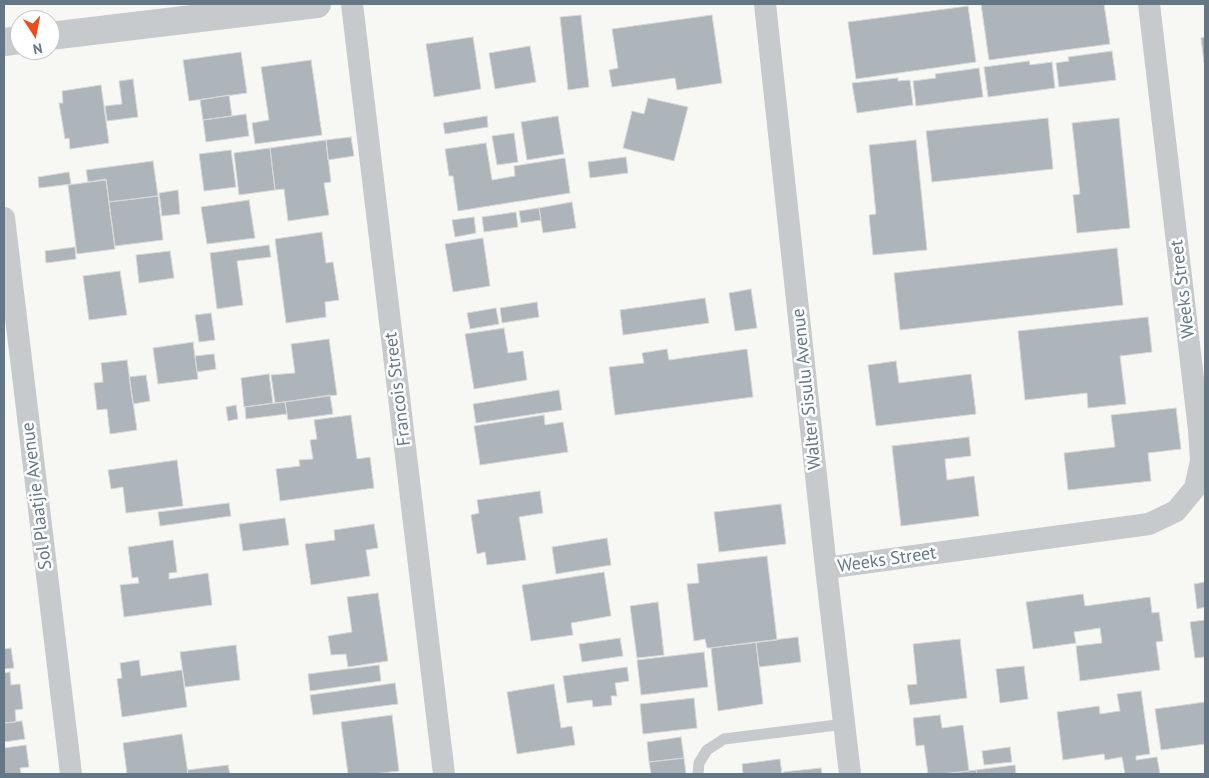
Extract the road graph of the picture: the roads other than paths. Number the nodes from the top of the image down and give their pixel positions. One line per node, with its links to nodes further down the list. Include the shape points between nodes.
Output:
1 (317, 4): 5 (street)
2 (352, 4): 10 (street, Francois Street)
3 (765, 4): 7 (street, Walter Sisulu Avenue)
4 (1150, 4): 7 (street, Weeks Street, via 1199,430 1201,461 1194,488 1176,511 1149,524)
5 (60, 35)
6 (4, 218): 9 (street, Sol Plaatjie Avenue)
7 (826, 568): 8 (street, Walter Sisulu Avenue)
8 (845, 724): 11 (lane, via 724,740 708,750 699,762); 12 (street, Walter Sisulu Avenue)
9 (71, 774)
10 (444, 774)
11 (698, 774)
12 (850, 774)

